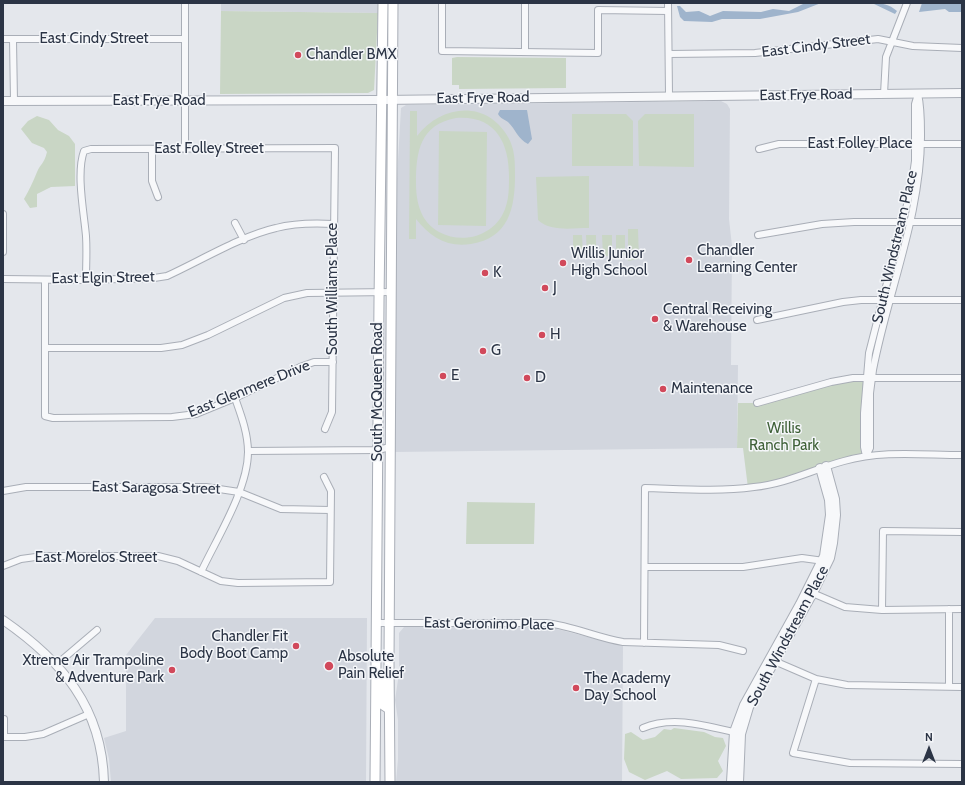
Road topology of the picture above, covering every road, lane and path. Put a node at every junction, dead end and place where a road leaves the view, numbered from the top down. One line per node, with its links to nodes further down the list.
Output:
1 (186, 3): 10 (street)
2 (383, 3): 21 (main road, South McQueen Road)
3 (393, 3): 20 (main road, South McQueen Road)
4 (442, 3): 14 (street)
5 (525, 3): 14 (street)
6 (668, 3): 8 (street)
7 (907, 3): 12 (street)
8 (668, 11): 14 (street); 15 (street)
9 (3, 39): 11 (street, East Cindy Street)
10 (185, 39): 11 (street, East Cindy Street); 24 (street)
11 (13, 40): 23 (street)
12 (892, 41): 13 (street, East Cindy Street); 15 (street, East Cindy Street); 17 (street)
13 (962, 48)
14 (525, 52)
15 (669, 54): 19 (street)
16 (962, 93): 18 (street, East Frye Road)
17 (884, 94): 18 (street, East Frye Road); 19 (street, East Frye Road)
18 (918, 94): 25 (street, South Windstream Place)
19 (669, 96): 20 (street, East Frye Road)
20 (392, 99): 21 (street, East Frye Road); 44 (main road, South McQueen Road)
21 (382, 100): 24 (street, East Frye Road); 45 (main road, South McQueen Road)
22 (3, 101): 23 (street, East Frye Road)
23 (14, 101): 24 (street, East Frye Road)
24 (185, 101): 29 (street)
25 (918, 144): 26 (street, East Folley Place); 30 (street, East Folley Place); 33 (street, South Windstream Place)
26 (962, 144)
27 (335, 148): 29 (street, East Folley Street); 36 (street, South Williams Place)
28 (152, 149): 29 (street, East Folley Street); 31 (street); 42 (street, East Folley Street)
29 (185, 149)
30 (759, 149)
31 (158, 197)
32 (3, 214): 39 (street)
33 (906, 222): 34 (street); 37 (street); 46 (street, South Windstream Place)
34 (962, 222)
35 (236, 223): 38 (street)
36 (333, 224): 38 (street, East Elgin Street); 43 (street, South Williams Place)
37 (758, 235)
38 (244, 240): 42 (street, East Elgin Street)
39 (3, 252)
40 (3, 279): 41 (street, East Elgin Street)
41 (45, 280): 42 (street, East Elgin Street); 49 (street)
42 (86, 280)
43 (333, 292): 45 (street); 49 (street); 50 (street, South Williams Place)
44 (392, 292): 45 (street); 56 (main road, South McQueen Road)
45 (379, 293): 57 (main road, South McQueen Road)
46 (887, 300): 47 (street); 48 (street); 51 (street, South Windstream Place)
47 (962, 300)
48 (757, 320)
49 (45, 348): 53 (street, East Glenmere Drive)
50 (333, 362): 53 (street, East Glenmere Drive); 55 (street, South Williams Place)
51 (869, 377): 52 (street); 54 (street); 60 (street, South Windstream Place)
52 (962, 378)
53 (236, 398): 58 (street)
54 (757, 403)
55 (325, 429)
56 (390, 447): 57 (street); 77 (main road, South McQueen Road)
57 (378, 450): 58 (street); 76 (main road, South McQueen Road)
58 (248, 451): 64 (street)
59 (962, 455): 60 (street)
60 (866, 456): 61 (street)
61 (823, 467): 67 (street, South Windstream Place); 69 (street)
62 (324, 477): 65 (street)
63 (3, 491): 64 (street, East Saragosa Street)
64 (239, 492): 65 (street, East Saragosa Street); 70 (street)
65 (330, 510): 70 (street, East Morelos Street)
66 (962, 532): 74 (street)
67 (825, 561): 69 (street); 71 (street, South Windstream Place)
68 (3, 566): 70 (street, East Morelos Street)
69 (645, 567): 79 (street)
70 (200, 572)
71 (810, 592): 74 (street); 81 (street, South Windstream Place)
72 (949, 609): 73 (street); 74 (street); 85 (street)
73 (962, 609)
74 (882, 610)
75 (3, 620): 82 (street)
76 (377, 623): 77 (street, East Geronimo Place); 83 (main road, South McQueen Road)
77 (389, 623): 79 (street, East Geronimo Place); 87 (main road, South McQueen Road)
78 (97, 630): 82 (street)
79 (644, 643): 80 (street, East Geronimo Place)
80 (743, 651)
81 (772, 660): 84 (street); 91 (street, South Windstream Place)
82 (57, 664): 88 (street)
83 (377, 666): 87 (main road); 95 (main road, South McQueen Road)
84 (816, 679): 85 (street); 93 (street)
85 (949, 686): 86 (street)
86 (962, 687)
87 (389, 709): 96 (main road, South McQueen Road)
88 (89, 714): 92 (street); 94 (street)
89 (4, 719): 92 (street)
90 (643, 728): 91 (street)
91 (737, 733): 97 (street, South Windstream Place); 98 (street, South Windstream Place)
92 (4, 737)
93 (962, 764)
94 (104, 782)
95 (375, 782)
96 (390, 782)
97 (731, 782)
98 (739, 782)

